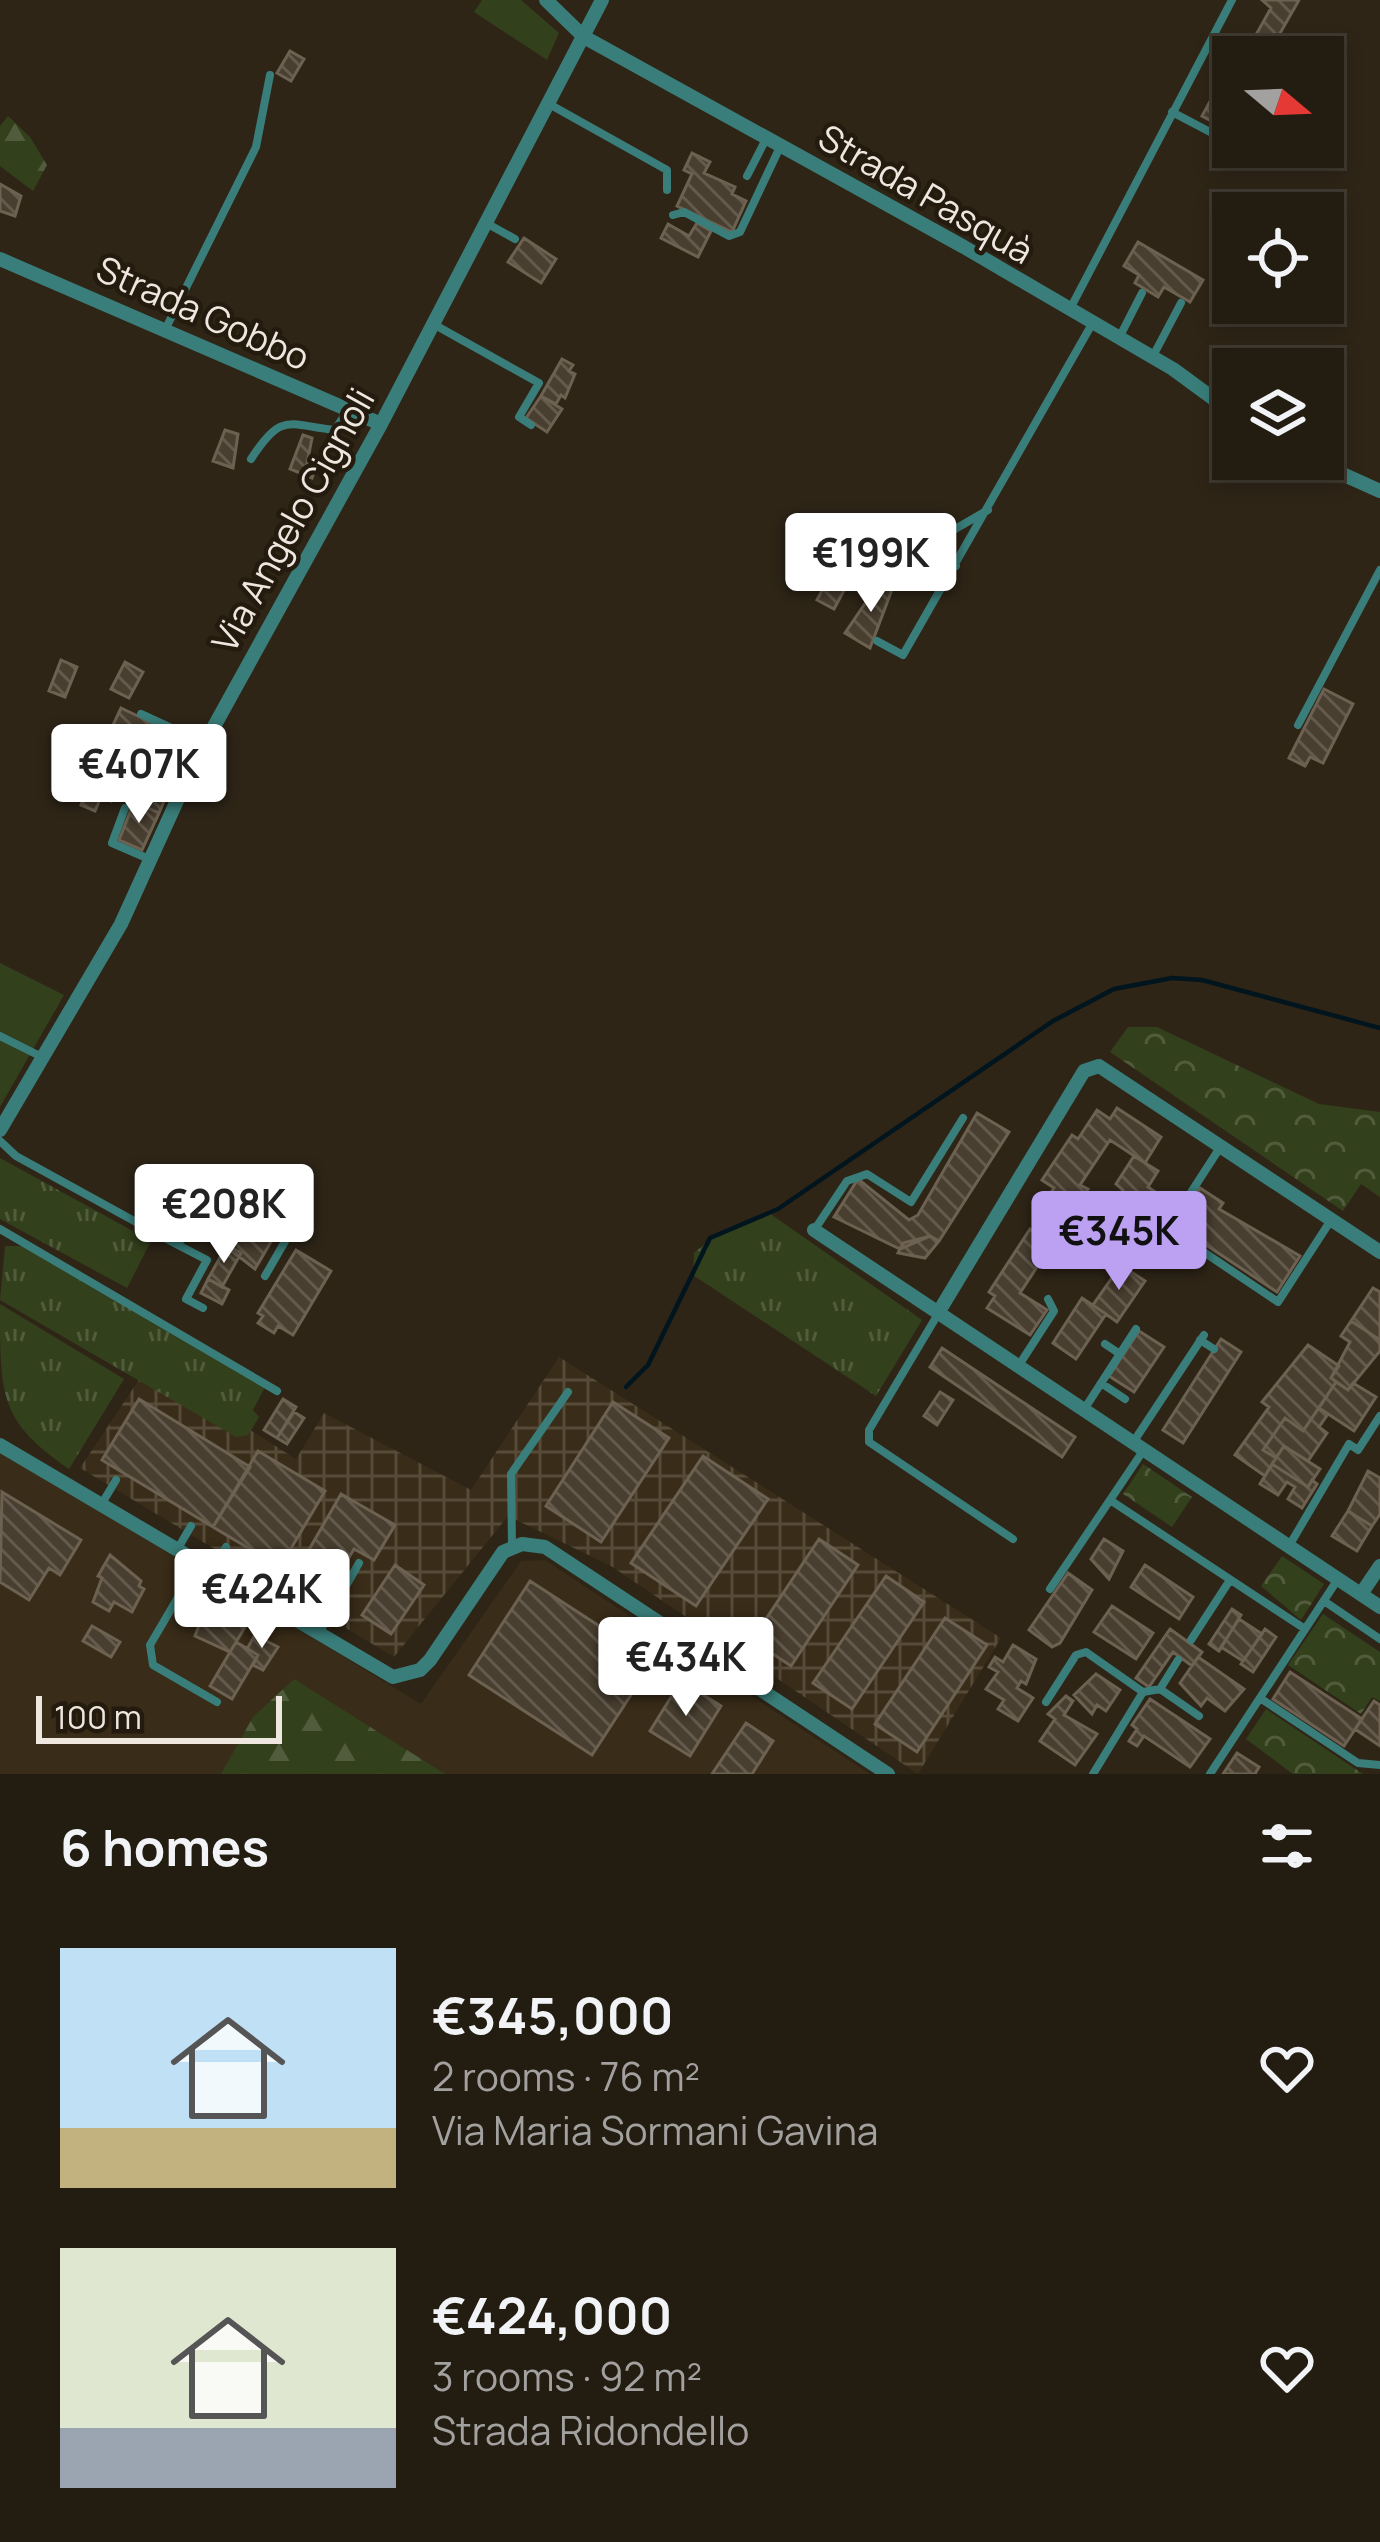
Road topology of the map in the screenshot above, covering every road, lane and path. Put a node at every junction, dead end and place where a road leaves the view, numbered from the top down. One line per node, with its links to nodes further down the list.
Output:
1 (546, 0): 4 (street, Strada Pasquà)
2 (602, 0): 4 (street, Via Angelo Cignoli)
3 (1232, 0): 7 (lane)
4 (584, 38): 6 (street, Via Angelo Cignoli); 9 (street, Strada Pasquà)
5 (270, 76): 22 (lane)
6 (549, 104): 12 (lane); 14 (street, Via Angelo Cignoli)
7 (1172, 112): 8 (lane); 19 (lane)
8 (1212, 132)
9 (766, 138): 10 (street, Strada Pasquà); 11 (lane)
10 (781, 146): 13 (lane); 19 (street, Strada Pasquà)
11 (747, 176)
12 (667, 190)
13 (674, 215)
14 (486, 223): 15 (lane); 21 (street, Via Angelo Cignoli)
15 (514, 239)
16 (0, 259): 22 (street, Strada Gobbo)
17 (1142, 293): 23 (lane)
18 (1181, 302): 24 (lane)
19 (1069, 311): 20 (street, Strada Pasquà)
20 (1092, 324): 23 (street, Strada Pasquà); 32 (lane)
21 (433, 325): 27 (street, Via Angelo Cignoli); 28 (lane)
22 (166, 328): 26 (street, Strada Gobbo)
23 (1118, 339): 24 (street, Strada Pasquà)
24 (1152, 358): 25 (street, Strada Pasquà)
25 (1212, 399)
26 (347, 409): 27 (street, Strada Gobbo); 29 (lane)
27 (381, 424): 40 (street, Via Angelo Cignoli)
28 (531, 425)
29 (251, 459)
30 (1344, 474): 31 (street)
31 (1380, 490)
32 (989, 509): 34 (lane); 35 (lane)
33 (875, 525): 34 (lane)
34 (919, 550): 35 (lane)
35 (956, 566): 37 (lane)
36 (1380, 569): 39 (lane)
37 (878, 641)
38 (141, 714): 40 (lane)
39 (1298, 725)
40 (205, 743): 42 (street, Via Angelo Cignoli)
41 (125, 808): 42 (lane)
42 (150, 860): 44 (street, Via Angelo Cignoli)
43 (0, 1036): 44 (lane)
44 (44, 1058): 46 (street, Via Angelo Cignoli)
45 (962, 1118): 51 (lane)
46 (0, 1130)
47 (0, 1141): 52 (lane)
48 (1222, 1146): 49 (street); 49 (lane); 57 (street)
49 (1332, 1219): 53 (street)
50 (0, 1228): 64 (lane)
51 (814, 1230): 57 (street)
52 (176, 1244): 54 (lane); 56 (lane)
53 (1380, 1252)
54 (265, 1276)
55 (1048, 1299): 62 (lane)
56 (203, 1308)
57 (938, 1313): 62 (street); 75 (lane)
58 (1136, 1329): 61 (lane)
59 (1105, 1344): 61 (lane)
60 (1214, 1348): 70 (lane)
61 (1120, 1354): 63 (lane)
62 (1018, 1366): 67 (street)
63 (1101, 1383): 66 (lane); 67 (lane)
64 (277, 1391)
65 (568, 1391): 76 (lane)
66 (1125, 1399)
67 (1084, 1409): 70 (street)
68 (1380, 1416): 77 (lane)
69 (0, 1445): 73 (street)
70 (1138, 1446): 72 (lane); 77 (street)
71 (116, 1480): 73 (lane)
72 (1110, 1500): 85 (lane); 86 (lane)
73 (99, 1508): 79 (street)
74 (191, 1526): 79 (lane)
75 (1012, 1538)
76 (512, 1546): 92 (street); 103 (street)
77 (1289, 1546): 84 (street)
78 (226, 1547): 83 (lane)
79 (176, 1552): 83 (street)
80 (359, 1563): 92 (lane)
81 (1380, 1566): 88 (street)
82 (260, 1568): 87 (lane)
83 (204, 1569): 87 (street); 99 (lane)
84 (1338, 1579): 88 (street); 89 (lane)
85 (1230, 1580): 91 (lane); 94 (lane)
86 (1050, 1589)
87 (245, 1593): 92 (street)
88 (1361, 1594): 90 (street)
89 (1324, 1601): 91 (lane); 93 (lane)
90 (1380, 1606)
91 (1305, 1629): 98 (lane)
92 (317, 1636)
93 (1380, 1639)
94 (1191, 1640)
95 (1178, 1660): 96 (lane)
96 (1160, 1689): 97 (lane); 101 (lane)
97 (1143, 1692): 100 (lane); 104 (lane)
98 (1260, 1698): 102 (lane); 105 (lane)
99 (217, 1702)
100 (1046, 1702)
101 (1199, 1716)
102 (1380, 1765)
103 (888, 1774)
104 (1093, 1774)
105 (1210, 1774)

